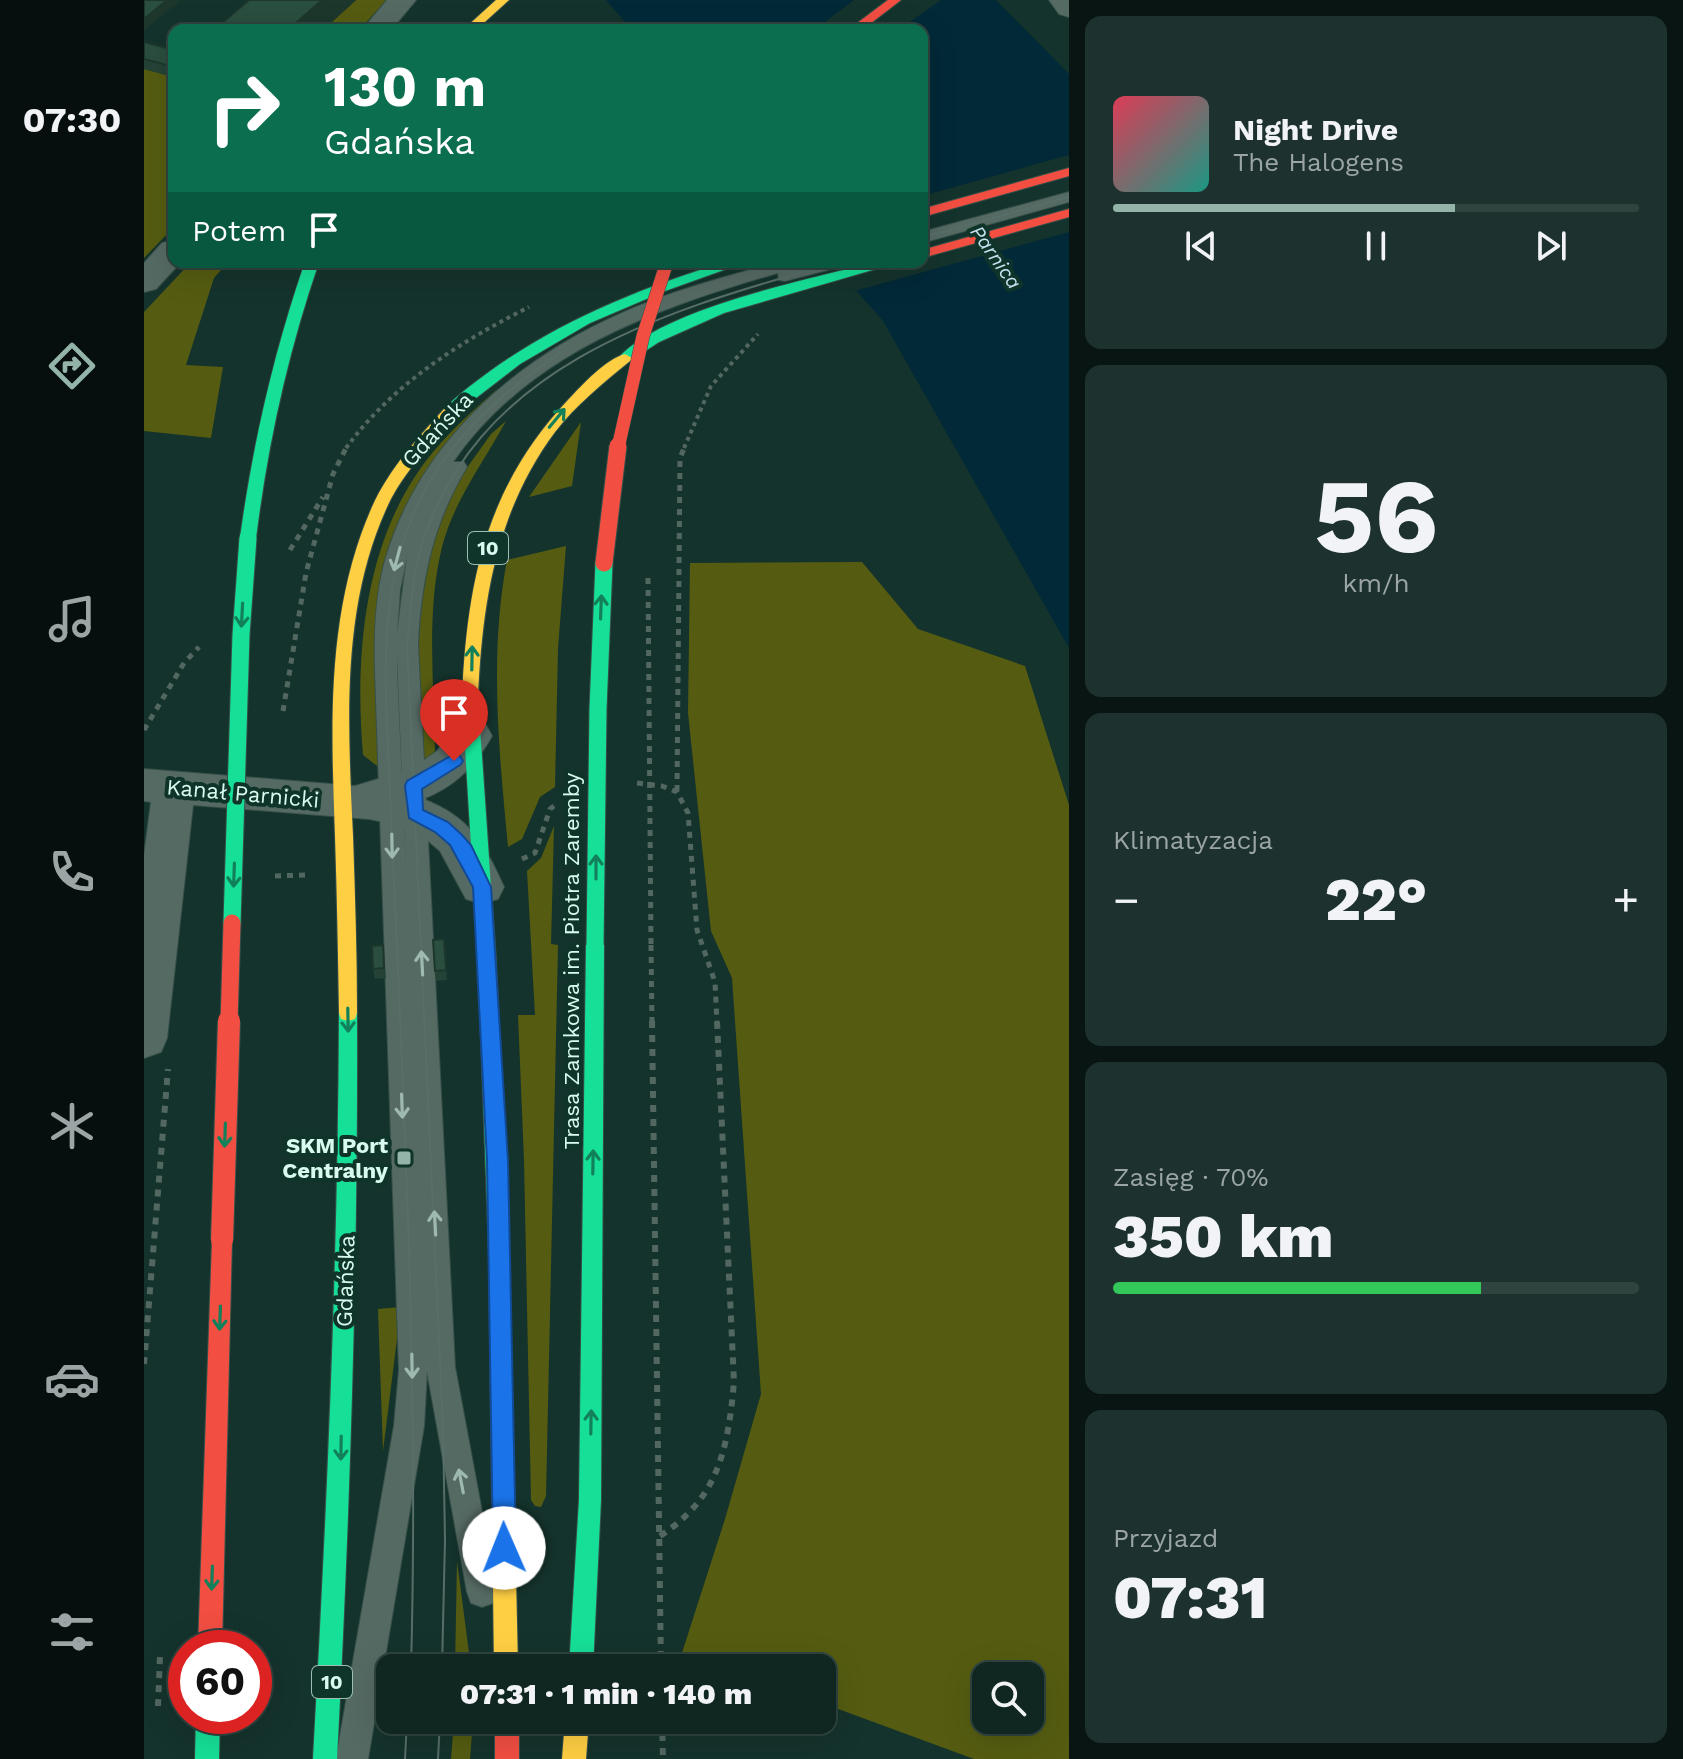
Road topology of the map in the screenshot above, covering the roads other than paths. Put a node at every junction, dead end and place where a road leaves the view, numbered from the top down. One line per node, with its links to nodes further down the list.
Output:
1 (402, 0): 6 (street)
2 (503, 0): 7 (main road)
3 (895, 0): 8 (main road)
4 (1063, 0): 5 (street)
5 (1069, 8)
6 (381, 24)
7 (476, 24)
8 (862, 24)
9 (1069, 172): 12 (main road)
10 (1069, 187): 14 (lane)
11 (1069, 197): 15 (lane)
12 (928, 211)
13 (1069, 213): 16 (main road)
14 (928, 226)
15 (928, 236)
16 (928, 252)
17 (168, 256): 23 (street)
18 (310, 268): 31 (main road, one-way to 31, bridge)
19 (665, 268): 34 (main road, Trasa Zamkowa im. Piotra Zaremby, one-way to 19, bridge)
20 (720, 268): 27 (main road, Gdańska / 10)
21 (778, 268): 26 (lane, one-way to 26)
22 (832, 269): 24 (main road, 10, one-way to 22); 26 (lane)
23 (144, 282)
24 (471, 736): 26 (street); 28 (main road, 10)
25 (159, 786): 27 (street, Kanał Parnicki); 29 (street)
26 (402, 800): 27 (street); 28 (street); 32 (lane, one-way to 26); 39 (lane, one-way to 39)
27 (342, 802): 38 (main road, Gdańska / 10, one-way to 38)
28 (482, 887): 33 (main road, 10)
29 (151, 926): 30 (street)
30 (156, 1052)
31 (211, 1630)
32 (492, 1654)
33 (506, 1654)
34 (582, 1654)
35 (208, 1734): 37 (main road)
36 (576, 1734): 40 (main road)
37 (207, 1759)
38 (325, 1759)
39 (352, 1759)
40 (574, 1759)

